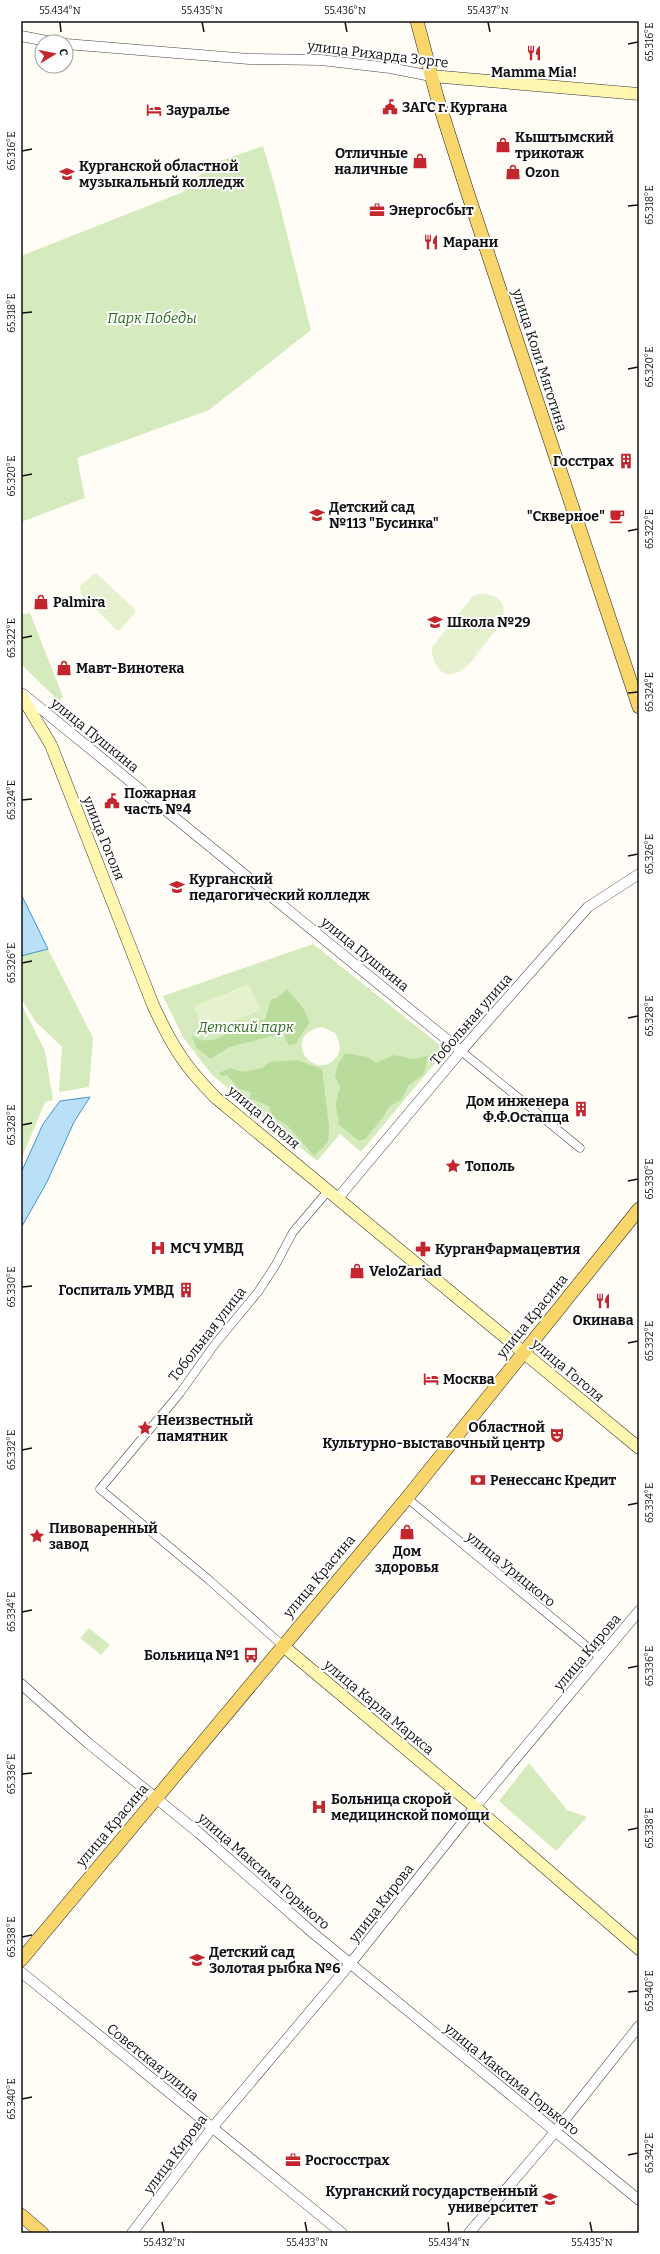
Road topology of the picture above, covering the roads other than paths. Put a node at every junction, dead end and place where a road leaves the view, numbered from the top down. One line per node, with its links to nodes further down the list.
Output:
1 (417, 21): 5 (main road, улица Коли Мяготина)
2 (21, 36): 3 (street)
3 (34, 39)
4 (74, 45): 5 (street, улица Рихарда Зорге)
5 (431, 76): 6 (main road, улица Рихарда Зорге); 8 (main road, улица Коли Мяготина)
6 (639, 94)
7 (21, 694): 10 (street, улица Пушкина); 12 (main road, улица Гоголя)
8 (639, 707)
9 (639, 874): 10 (street, Тобольная улица)
10 (461, 1051): 11 (street, улица Пушкина); 13 (street, Тобольная улица)
11 (580, 1148)
12 (328, 1191): 13 (main road, улица Гоголя); 17 (street, Тобольная улица)
13 (338, 1198): 15 (main road, улица Гоголя)
14 (639, 1210): 15 (main road, улица Красина)
15 (523, 1353): 16 (main road, улица Гоголя); 18 (main road, улица Красина)
16 (639, 1448)
17 (100, 1489): 20 (street, улица Карла Маркса)
18 (406, 1498): 20 (main road, улица Красина); 21 (street, улица Урицкого)
19 (639, 1611): 21 (street, улица Кирова)
20 (282, 1645): 23 (main road, улица Красина); 24 (main road, улица Карла Маркса)
21 (601, 1658): 24 (street, улица Кирова)
22 (21, 1684): 23 (street, улица Максима Горького)
23 (156, 1797): 26 (main road, улица Красина); 27 (street, улица Максима Горького)
24 (475, 1807): 25 (main road, улица Карла Маркса); 27 (street, улица Кирова)
25 (639, 1949)
26 (21, 1960)
27 (350, 1964): 30 (street, улица Кирова); 31 (street, улица Максима Горького)
28 (21, 1972): 30 (street, Советская улица)
29 (639, 2026): 31 (street)
30 (212, 2128): 35 (street, улица Кирова); 36 (street, Советская улица)
31 (555, 2132): 32 (street, улица Максима Горького); 37 (street)
32 (639, 2200)
33 (21, 2215): 34 (main road)
34 (42, 2233)
35 (132, 2233)
36 (342, 2233)
37 (469, 2233)

